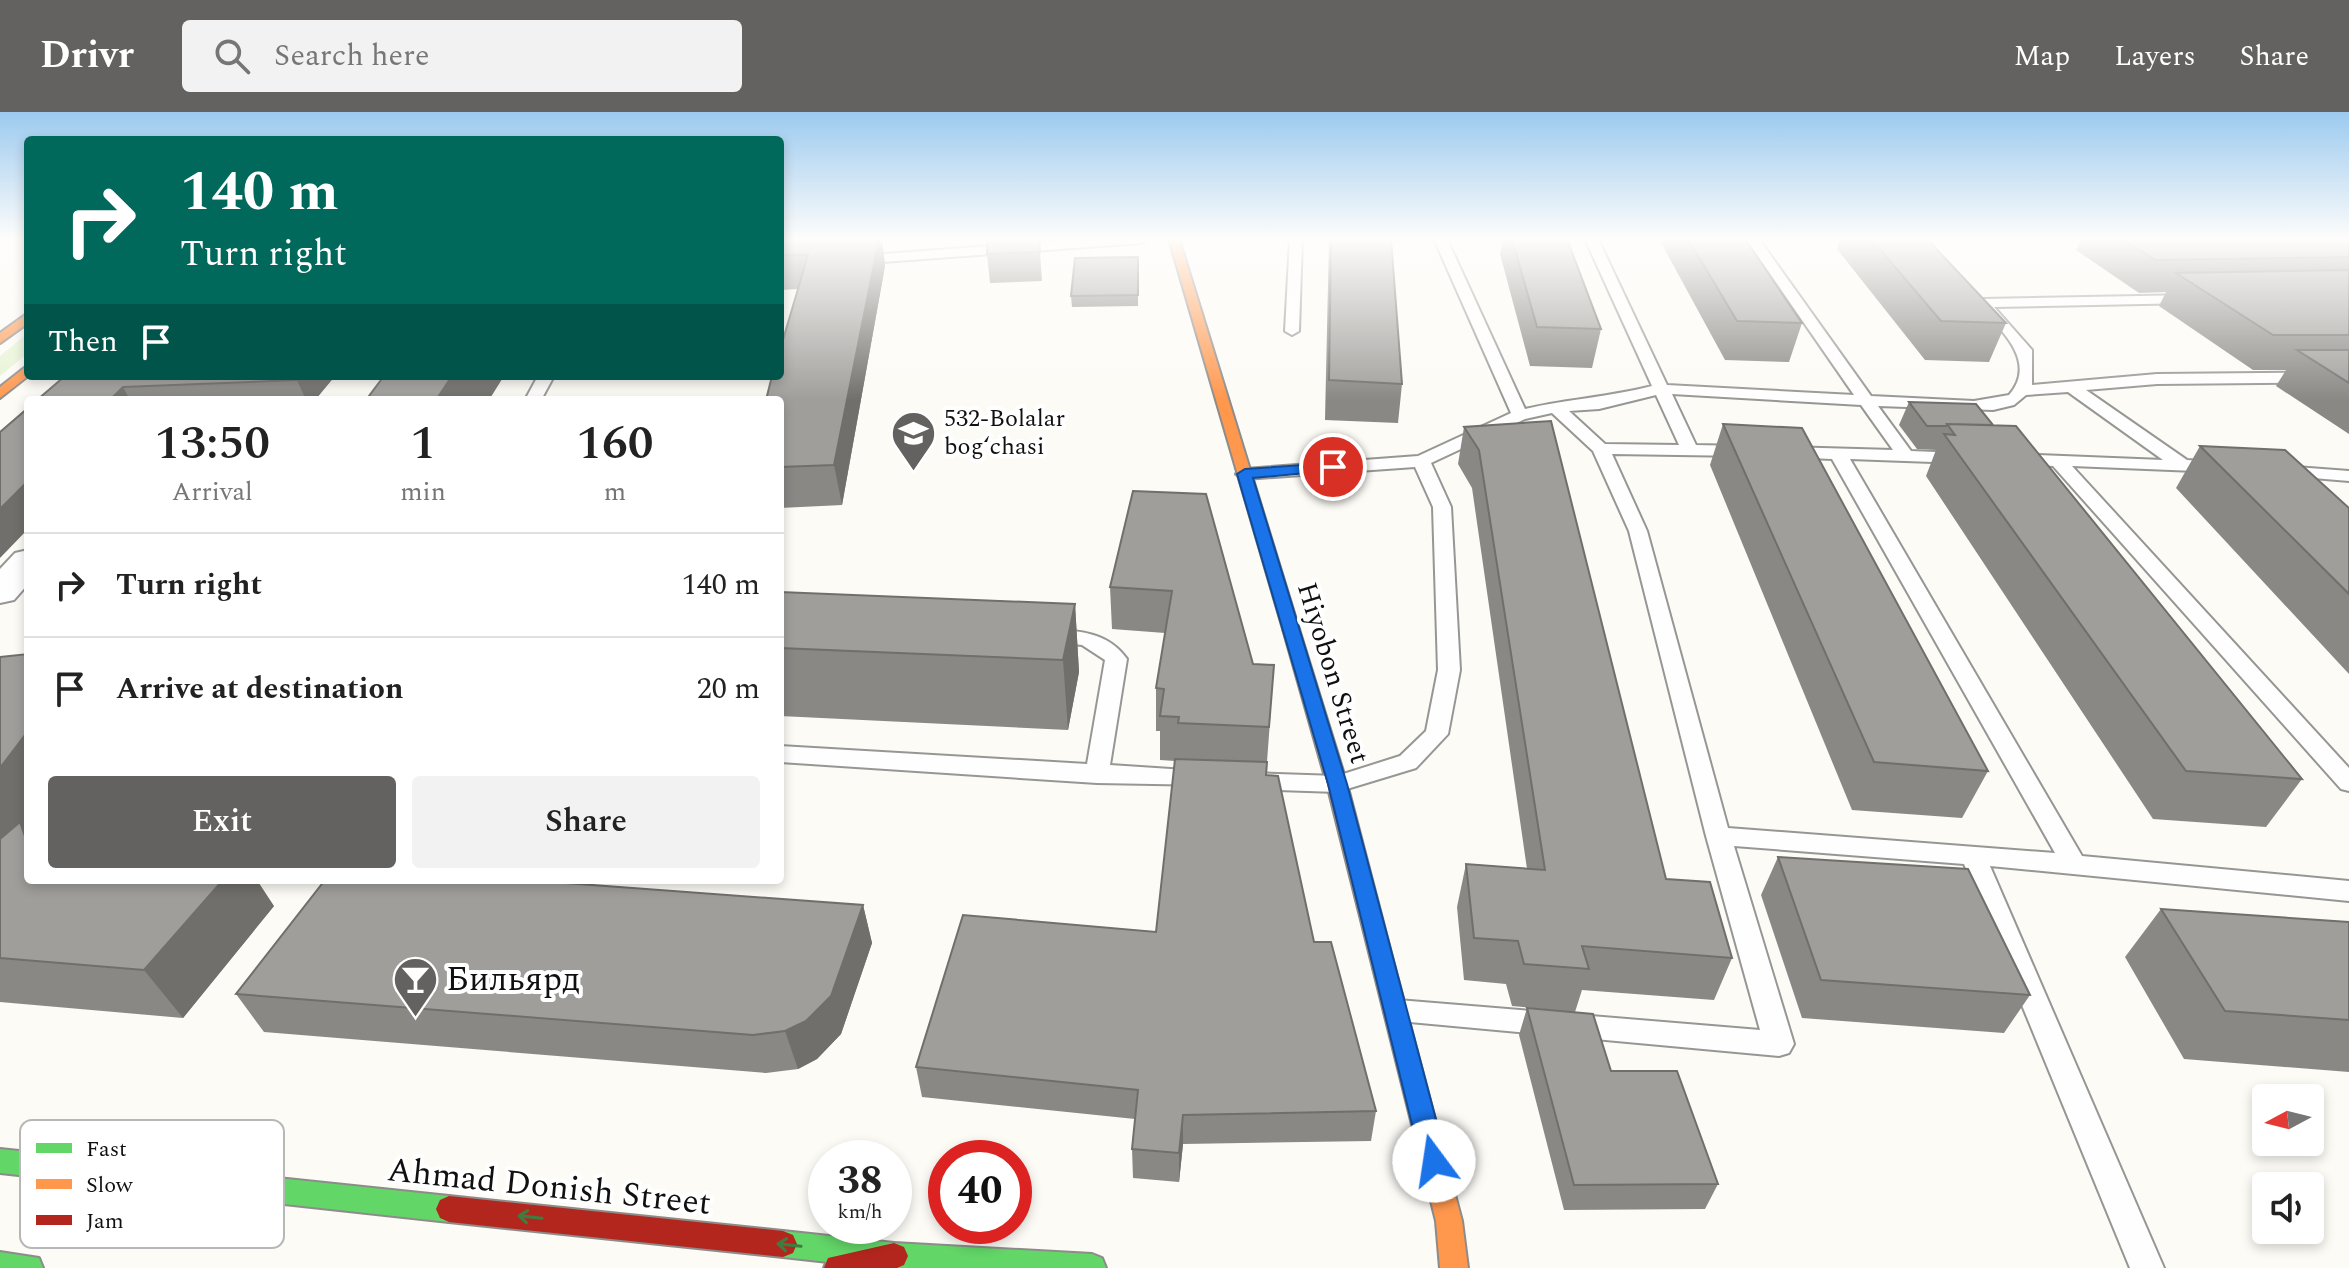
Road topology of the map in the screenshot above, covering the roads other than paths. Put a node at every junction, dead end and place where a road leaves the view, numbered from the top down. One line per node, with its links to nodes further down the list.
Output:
1 (1190, 293): 26 (main road, Hiyobon Street)
2 (1294, 293): 8 (lane)
3 (1465, 293): 18 (lane)
4 (1616, 293): 13 (lane)
5 (1790, 293): 16 (lane)
6 (2205, 298): 14 (lane)
7 (24, 320): 9 (main road)
8 (1292, 331)
9 (0, 339)
10 (24, 373): 15 (main road)
11 (2349, 377): 12 (lane)
12 (2073, 388): 14 (lane); 25 (lane)
13 (1661, 389): 16 (lane); 17 (lane); 20 (lane)
14 (2023, 391): 16 (lane)
15 (0, 394)
16 (1867, 401): 22 (lane)
17 (1555, 407): 18 (lane); 19 (lane)
18 (1520, 415): 24 (lane)
19 (1601, 449): 20 (lane); 33 (lane)
20 (1689, 449): 21 (lane)
21 (1838, 454): 22 (lane); 35 (lane)
22 (1906, 457): 23 (lane)
23 (2057, 460): 25 (lane); 31 (lane)
24 (1421, 461): 26 (lane); 32 (lane)
25 (2182, 464): 27 (lane)
26 (1245, 474): 32 (main road, Hiyobon Street)
27 (2349, 476)
28 (1027, 634): 30 (lane)
29 (784, 754): 30 (lane)
30 (1097, 775): 32 (lane)
31 (2349, 783)
32 (1337, 784): 37 (main road, Hiyobon Street)
33 (1718, 836): 34 (lane); 37 (lane)
34 (1973, 855): 35 (lane); 47 (lane)
35 (2074, 865): 36 (lane)
36 (2349, 891)
37 (1398, 1012): 46 (main road, Hiyobon Street)
38 (0, 1161): 39 (main road, Ahmad Donish Street, one-way to 38)
39 (20, 1163)
40 (284, 1191): 41 (main road, Ahmad Donish Street, one-way to 40)
41 (894, 1256): 44 (main road); 45 (main road, Ahmad Donish Street)
42 (0, 1265): 43 (main road)
43 (29, 1268)
44 (838, 1268)
45 (1092, 1268)
46 (1454, 1268)
47 (2147, 1268)

